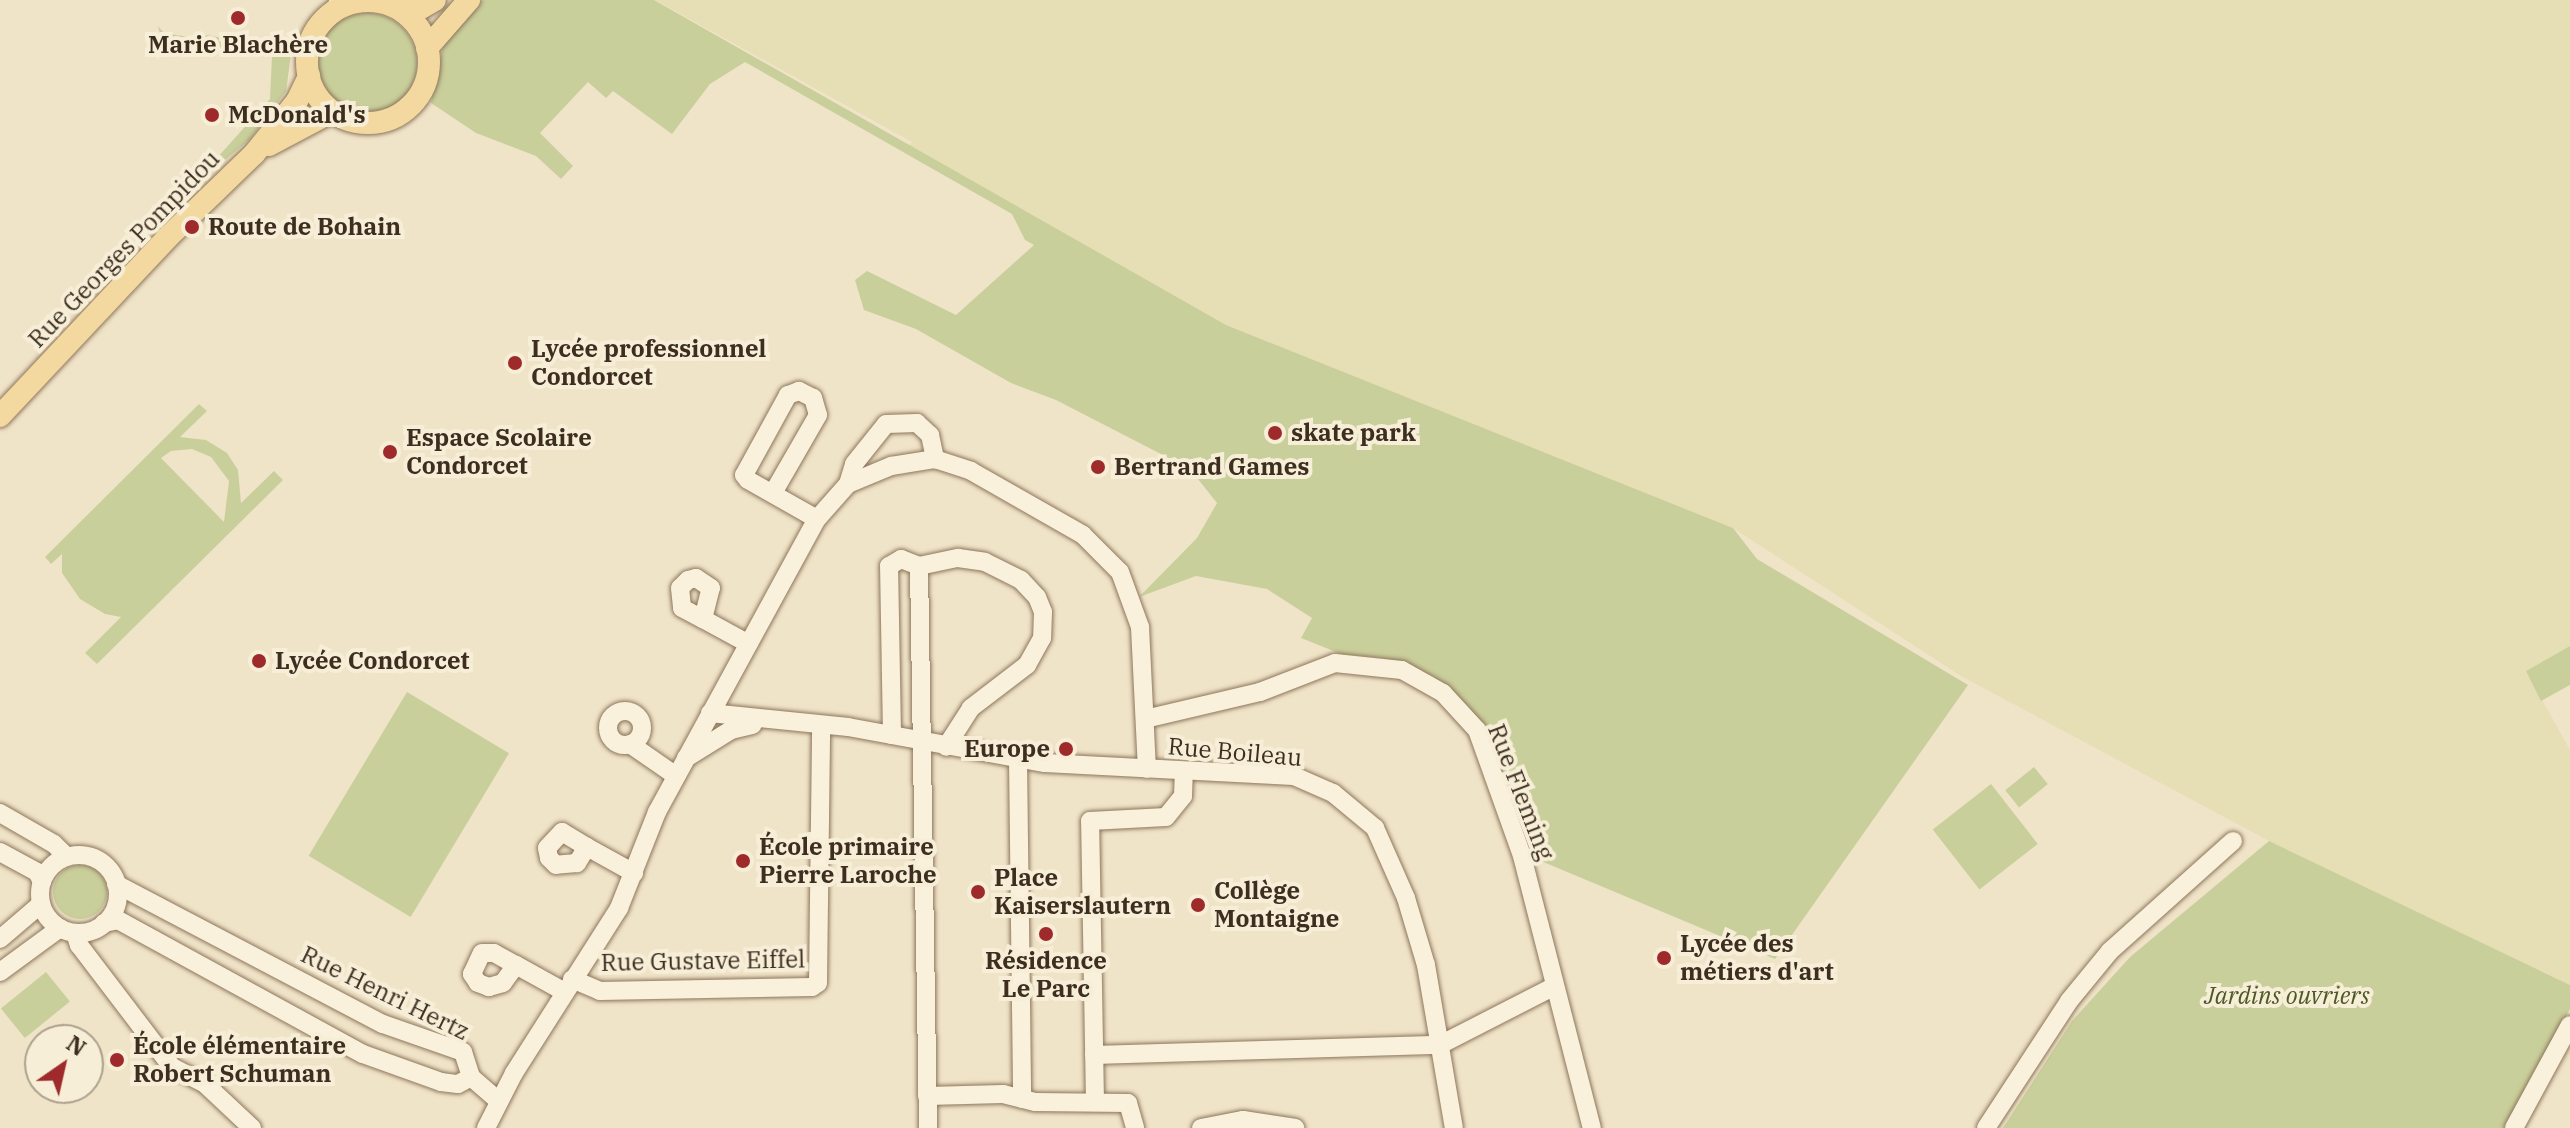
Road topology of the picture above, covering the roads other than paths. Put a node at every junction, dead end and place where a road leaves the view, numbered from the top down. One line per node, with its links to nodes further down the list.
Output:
1 (435, 0): 3 (main road)
2 (469, 0): 5 (main road)
3 (387, 3): 4 (main road); 5 (main road)
4 (337, 5): 6 (main road)
5 (427, 48): 7 (main road)
6 (309, 76): 7 (main road); 8 (main road, Rue Georges Pompidou)
7 (333, 111): 8 (main road, Rue Georges Pompidou)
8 (254, 154): 9 (main road, Rue Georges Pompidou)
9 (0, 416)
10 (935, 459): 11 (street); 11 (street); 20 (street)
11 (848, 484): 13 (street)
12 (773, 493): 12 (street); 13 (street)
13 (817, 519): 16 (street)
14 (919, 566): 23 (street); 24 (street); 26 (street)
15 (703, 619): 16 (street)
16 (749, 644): 17 (street)
17 (725, 684): 18 (street); 19 (street)
18 (710, 713): 19 (street, Rue Boileau); 28 (street)
19 (740, 718): 21 (street, Rue Boileau)
20 (1145, 719): 29 (street); 46 (street, Rue Fleming)
21 (766, 723): 22 (street, Rue Boileau); 28 (street, Rue Boileau)
22 (821, 725): 23 (street, Rue Boileau); 45 (street, Rue Gustave Eiffel)
23 (892, 735): 24 (street, Rue Boileau)
24 (924, 743): 26 (street, Rue Boileau); 51 (street)
25 (630, 744): 28 (street)
26 (946, 747): 27 (street, Rue Boileau)
27 (1018, 759): 29 (street, Rue Boileau); 52 (street)
28 (680, 767): 36 (street)
29 (1147, 769): 30 (street, Rue Boileau)
30 (1184, 771): 48 (street, Rue Boileau); 49 (street)
31 (0, 813): 35 (street)
32 (2233, 841): 63 (street)
33 (587, 847): 36 (street)
34 (0, 852): 37 (street)
35 (67, 857): 37 (street); 38 (street)
36 (634, 873): 45 (street)
37 (42, 882): 39 (street)
38 (116, 884): 40 (street); 50 (street, Rue Henri Hertz)
39 (41, 904): 41 (street); 42 (street)
40 (104, 923): 41 (street); 50 (street, Rue Henri Hertz)
41 (68, 930): 44 (street); 55 (street)
42 (0, 939)
43 (516, 965): 45 (street)
44 (0, 972)
45 (568, 986): 53 (street)
46 (1555, 986): 48 (street); 62 (street, Rue Fleming)
47 (2570, 1025): 64 (street)
48 (1440, 1045): 49 (street); 61 (street, Rue Boileau)
49 (1094, 1055): 54 (street)
50 (471, 1077): 53 (street)
51 (927, 1096): 52 (street); 57 (street)
52 (1022, 1099): 54 (street)
53 (499, 1101): 56 (street)
54 (1095, 1102): 58 (street)
55 (252, 1128)
56 (486, 1128)
57 (928, 1128)
58 (1135, 1128)
59 (1201, 1128): 60 (street)
60 (1295, 1128)
61 (1454, 1128)
62 (1592, 1128)
63 (1986, 1128)
64 (2514, 1128)

